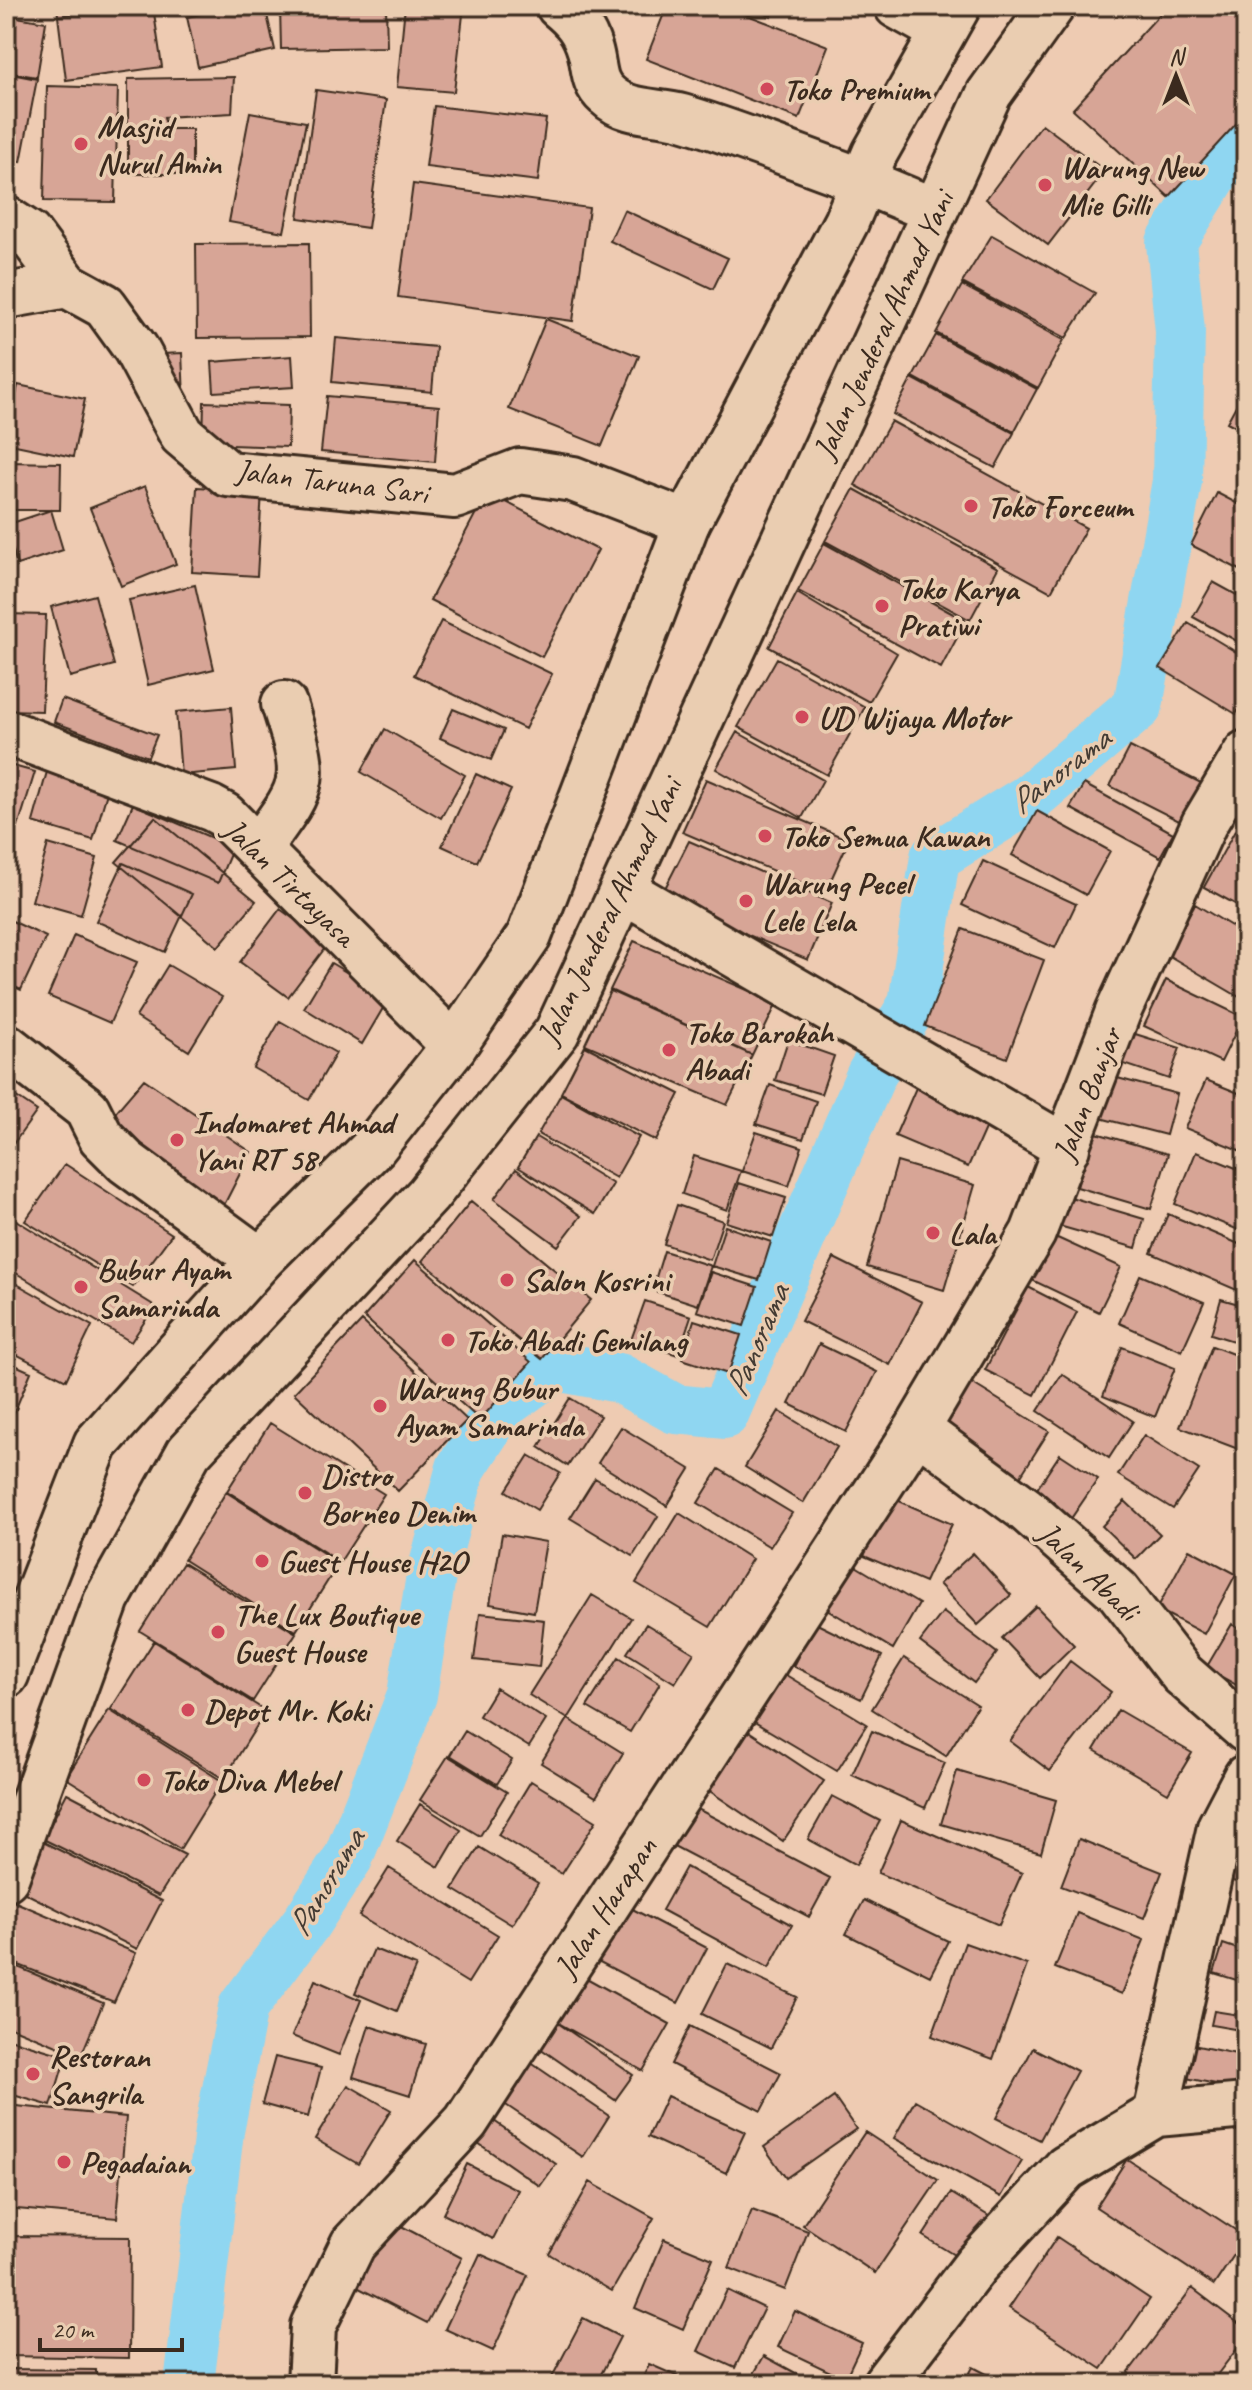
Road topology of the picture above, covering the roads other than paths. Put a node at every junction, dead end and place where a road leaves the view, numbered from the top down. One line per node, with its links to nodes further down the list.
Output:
1 (559, 6): 5 (street)
2 (897, 6): 4 (street)
3 (1052, 6): 6 (street, Jalan Jenderal Ahmad Yani)
4 (950, 19): 5 (street, Jalan Jenderal Ahmad Yani)
5 (863, 181): 6 (street); 10 (street, Jalan Jenderal Ahmad Yani)
6 (935, 211): 15 (street, Jalan Jenderal Ahmad Yani)
7 (6, 219): 8 (street)
8 (67, 285): 9 (street); 10 (street, Jalan Taruna Sari)
9 (6, 296)
10 (687, 523): 17 (street, Jalan Jenderal Ahmad Yani)
11 (284, 704): 14 (street)
12 (6, 732): 14 (street, Jalan Tirtayasa)
13 (1246, 753): 18 (street, Jalan Banjar)
14 (258, 849): 17 (street, Jalan Tirtayasa)
15 (623, 890): 18 (street); 24 (street, Jalan Jenderal Ahmad Yani)
16 (6, 1046): 19 (street)
17 (454, 1046): 19 (street, Jalan Jenderal Ahmad Yani)
18 (1067, 1148): 20 (street, Jalan Banjar)
19 (260, 1260): 21 (street, Jalan Jenderal Ahmad Yani)
20 (917, 1429): 22 (street, Jalan Abadi); 27 (street, Jalan Harapan)
21 (6, 1675)
22 (1246, 1730)
23 (1246, 1777): 26 (street)
24 (6, 1878)
25 (1246, 2106): 26 (street)
26 (1156, 2114): 28 (street)
27 (310, 2384)
28 (885, 2384)

